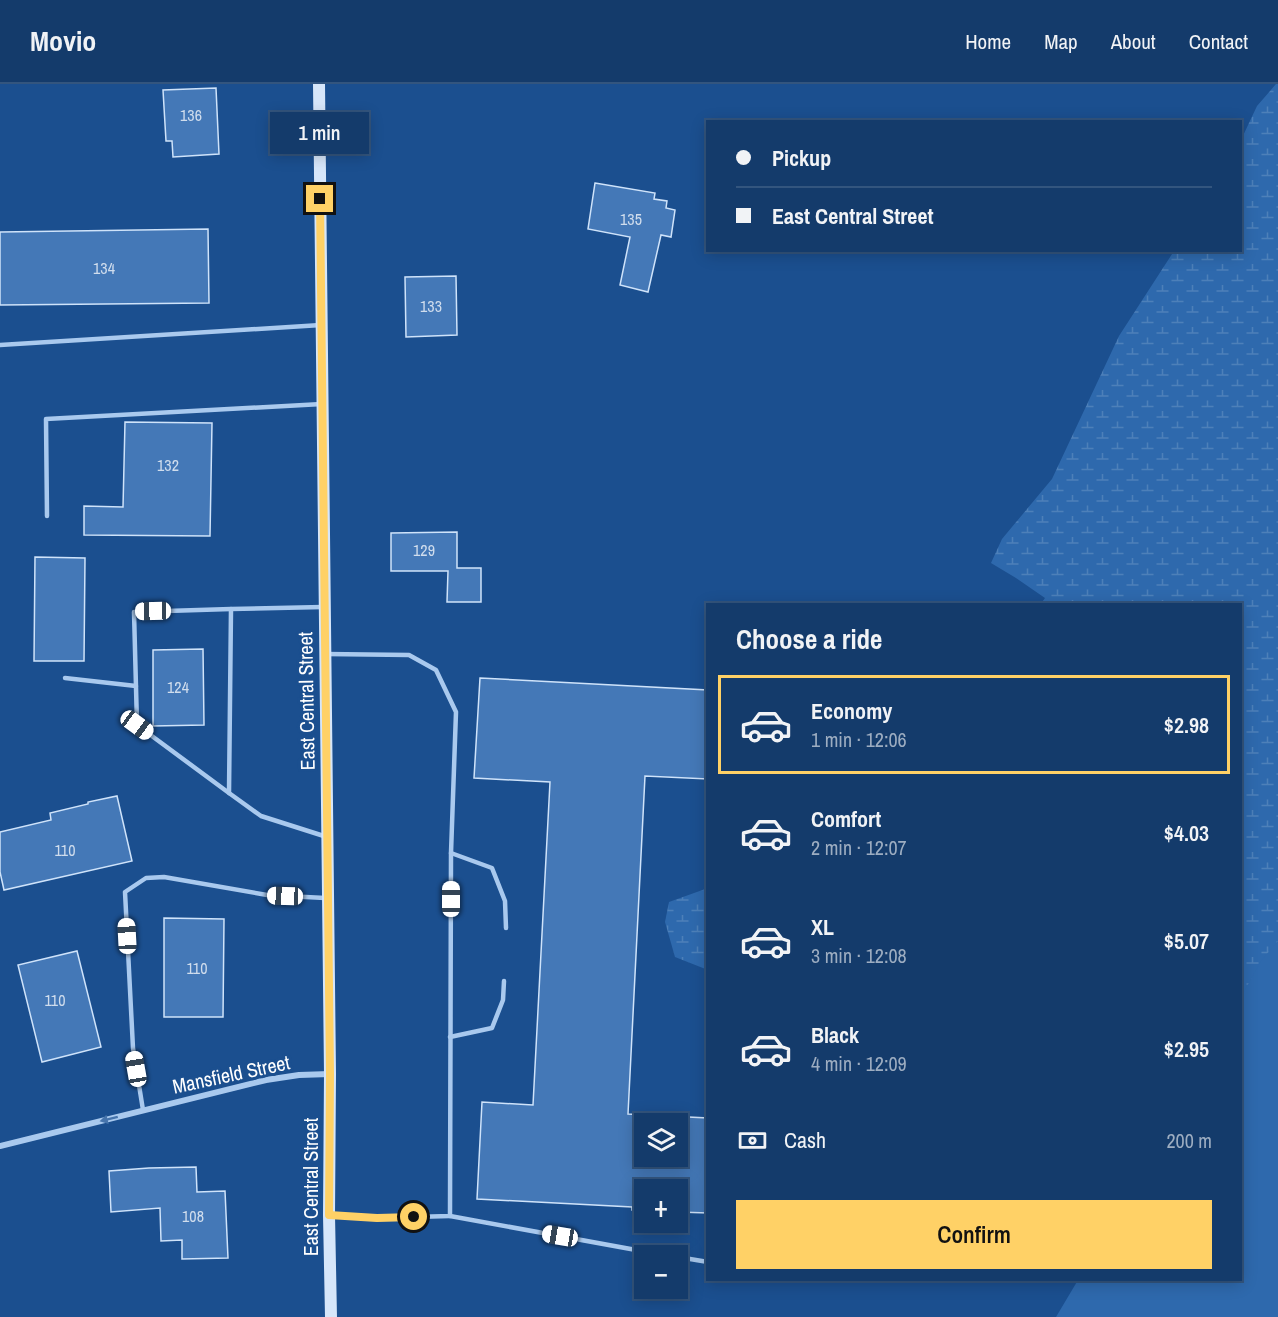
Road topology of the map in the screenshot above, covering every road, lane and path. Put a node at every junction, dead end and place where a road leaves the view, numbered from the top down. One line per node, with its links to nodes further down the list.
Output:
1 (319, 84): 2 (main road, East Central Street)
2 (321, 325): 3 (lane); 4 (main road, East Central Street)
3 (0, 345)
4 (322, 404): 5 (lane); 6 (main road, East Central Street)
5 (47, 516)
6 (324, 607): 7 (lane); 8 (main road, East Central Street)
7 (231, 609): 10 (lane); 11 (lane)
8 (325, 654): 12 (main road, East Central Street); 13 (lane)
9 (65, 678): 10 (lane)
10 (136, 686): 11 (lane)
11 (229, 794): 12 (lane)
12 (327, 837): 14 (main road, East Central Street)
13 (451, 853): 15 (lane); 17 (lane)
14 (328, 898): 18 (main road, East Central Street); 19 (lane)
15 (506, 928)
16 (504, 981): 17 (lane)
17 (450, 1037): 22 (lane)
18 (330, 1074): 19 (street, Mansfield Street); 21 (main road, East Central Street)
19 (143, 1110): 20 (street, Mansfield Street, one-way to 20)
20 (0, 1146)
21 (329, 1215): 22 (lane); 26 (main road, East Central Street)
22 (450, 1216): 23 (lane)
23 (634, 1250)
24 (688, 1259): 25 (lane)
25 (706, 1262)
26 (331, 1317)

